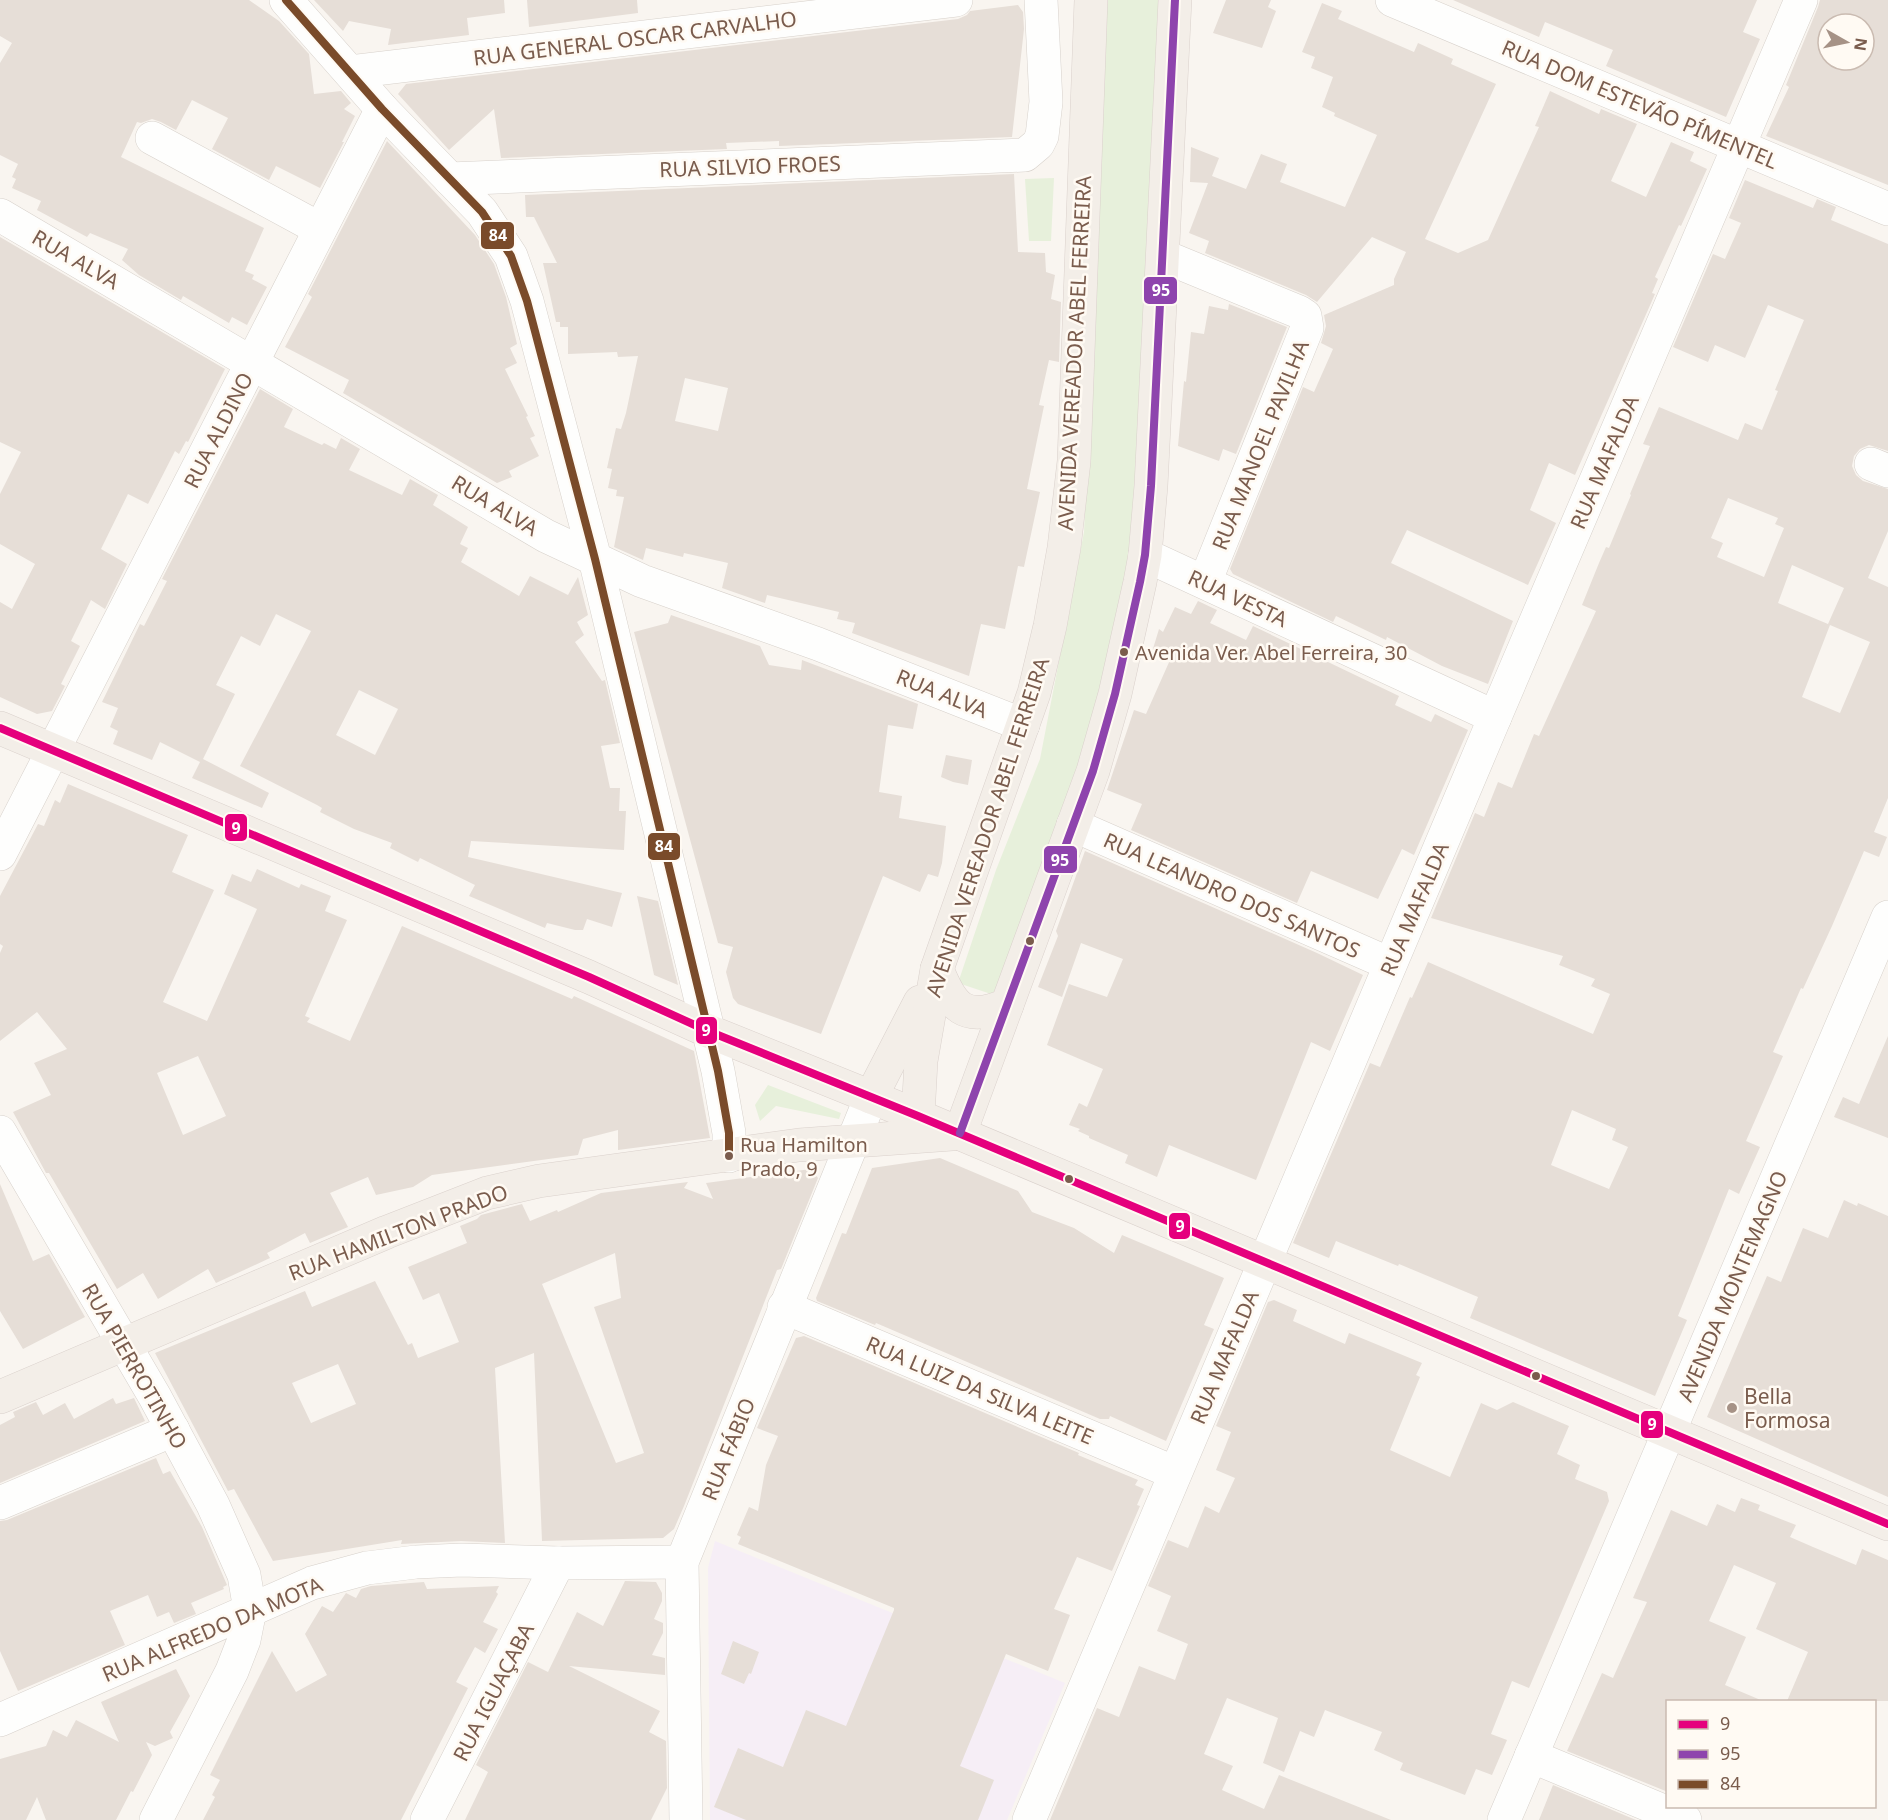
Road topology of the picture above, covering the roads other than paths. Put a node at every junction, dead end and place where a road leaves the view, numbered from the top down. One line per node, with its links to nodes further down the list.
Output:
1 (286, 0): 8 (street)
2 (957, 0): 8 (street, RUA GENERAL OSCAR CARVALHO)
3 (1041, 0): 12 (street, RUA SILVIO FROES)
4 (1091, 0): 22 (main road, AVENIDA VEREADOR ABEL FERREIRA)
5 (1175, 0): 16 (main road)
6 (1801, 0): 11 (street, RUA MAFALDA)
7 (1409, 3): 11 (street, RUA DOM ESTEVÃO PÍMENTEL)
8 (350, 72): 9 (street)
9 (382, 109): 12 (street); 15 (street, RUA ALDINO)
10 (152, 138): 15 (street)
11 (1738, 146): 13 (street, RUA DOM ESTEVÃO PÍMENTEL); 21 (street, RUA MAFALDA)
12 (450, 179): 19 (street)
13 (1888, 209)
14 (0, 215): 17 (street, RUA ALVA)
15 (320, 229): 17 (street, RUA ALDINO)
16 (1163, 256): 18 (main road); 20 (street, RUA MANOEL PAVILHA)
17 (252, 363): 19 (street, RUA ALVA); 24 (street, RUA ALDINO)
18 (1145, 555): 20 (street, RUA VESTA); 25 (main road)
19 (595, 559): 22 (street, RUA ALVA); 31 (street)
20 (1205, 582): 21 (street, RUA VESTA)
21 (1495, 717): 28 (street, RUA MAFALDA)
22 (1023, 725): 29 (main road, AVENIDA VEREADOR ABEL FERREIRA)
23 (0, 728): 24 (main road)
24 (54, 751): 26 (street, RUA ALDINO); 31 (main road)
25 (1073, 825): 28 (street, RUA LEANDRO DOS SANTOS); 30 (main road)
26 (0, 854)
27 (1888, 917): 43 (street, AVENIDA MONTEMAGNO)
28 (1390, 964): 38 (street, RUA MAFALDA)
29 (937, 969): 30 (main road); 32 (main road); 33 (main road, AVENIDA VEREADOR ABEL FERREIRA)
30 (1007, 1005): 35 (main road)
31 (708, 1031): 32 (main road); 37 (street)
32 (871, 1096): 33 (main road); 36 (street, RUA FÁBIO)
33 (918, 1116): 35 (main road)
34 (0, 1132): 40 (street, RUA PIERROTINHO)
35 (960, 1133): 36 (main road, RUA HAMILTON PRADO); 38 (main road)
36 (853, 1141): 37 (main road, RUA HAMILTON PRADO); 39 (street, RUA FÁBIO)
37 (729, 1156): 40 (main road, RUA HAMILTON PRADO)
38 (1264, 1262): 43 (main road); 44 (street, RUA MAFALDA)
39 (784, 1307): 44 (street, RUA LUIZ DA SILVA LEITE); 47 (street, RUA FÁBIO)
40 (124, 1344): 41 (main road, RUA HAMILTON PRADO); 42 (street, RUA PIERROTINHO)
41 (0, 1397)
42 (173, 1431): 45 (street); 49 (street, RUA PIERROTINHO)
43 (1670, 1432): 46 (main road); 51 (street, AVENIDA MONTEMAGNO)
44 (1175, 1473): 55 (street, RUA MAFALDA)
45 (0, 1503)
46 (1888, 1524)
47 (682, 1562): 48 (street, RUA ALFREDO DA MOTA); 52 (street, RUA FÁBIO)
48 (558, 1563): 49 (street, RUA ALFREDO DA MOTA); 54 (street, RUA IGUAÇABA)
49 (250, 1610): 50 (street, RUA ALFREDO DA MOTA); 53 (street)
50 (0, 1720)
51 (1531, 1756): 56 (street, AVENIDA MONTEMAGNO); 57 (street)
52 (681, 1811)
53 (156, 1820)
54 (427, 1820)
55 (1029, 1820)
56 (1504, 1820)
57 (1685, 1820)

